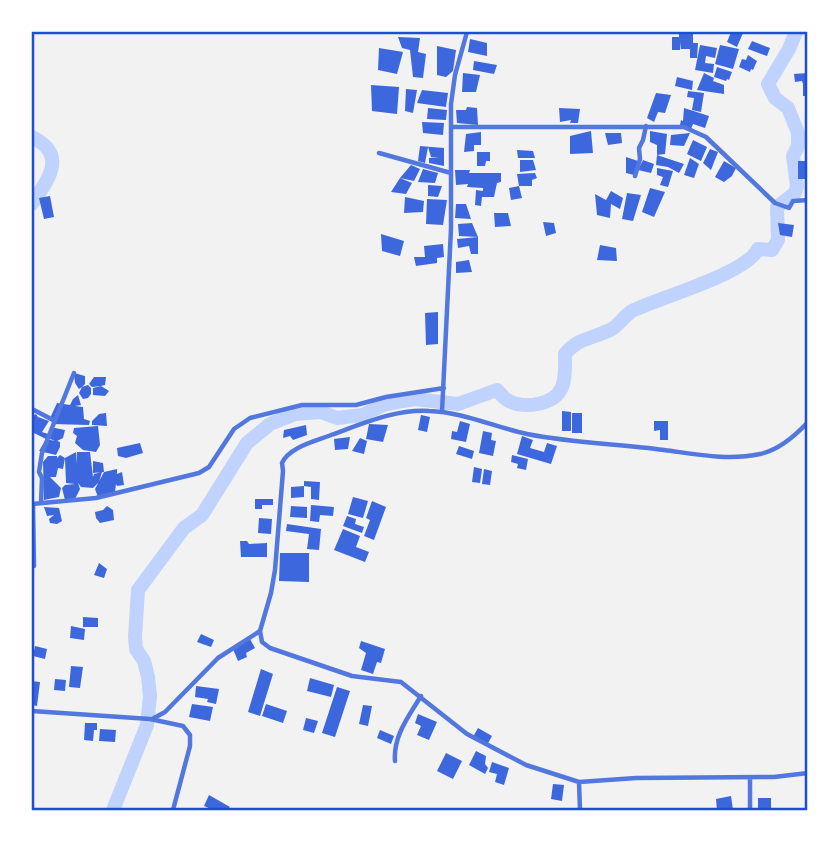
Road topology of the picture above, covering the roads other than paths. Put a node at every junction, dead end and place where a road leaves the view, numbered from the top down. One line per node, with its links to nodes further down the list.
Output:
1 (467, 32): 3 (street)
2 (646, 126): 3 (street); 6 (street); 7 (street)
3 (452, 127): 5 (street)
4 (379, 153): 5 (street)
5 (451, 173): 9 (street)
6 (635, 176)
7 (807, 200)
8 (74, 373): 12 (street)
9 (444, 390): 11 (street); 14 (street)
10 (32, 410): 12 (street)
11 (442, 412): 13 (street); 17 (street)
12 (55, 421): 14 (street)
13 (807, 422)
14 (41, 503): 15 (street)
15 (32, 504): 16 (street)
16 (34, 566)
17 (260, 631): 18 (street); 20 (street)
18 (421, 696): 21 (street); 24 (street)
19 (32, 711): 20 (street)
20 (150, 719): 25 (street)
21 (395, 761)
22 (807, 773): 23 (street)
23 (750, 778): 24 (street); 27 (street)
24 (579, 782): 26 (street)
25 (173, 810)
26 (580, 810)
27 (750, 810)

